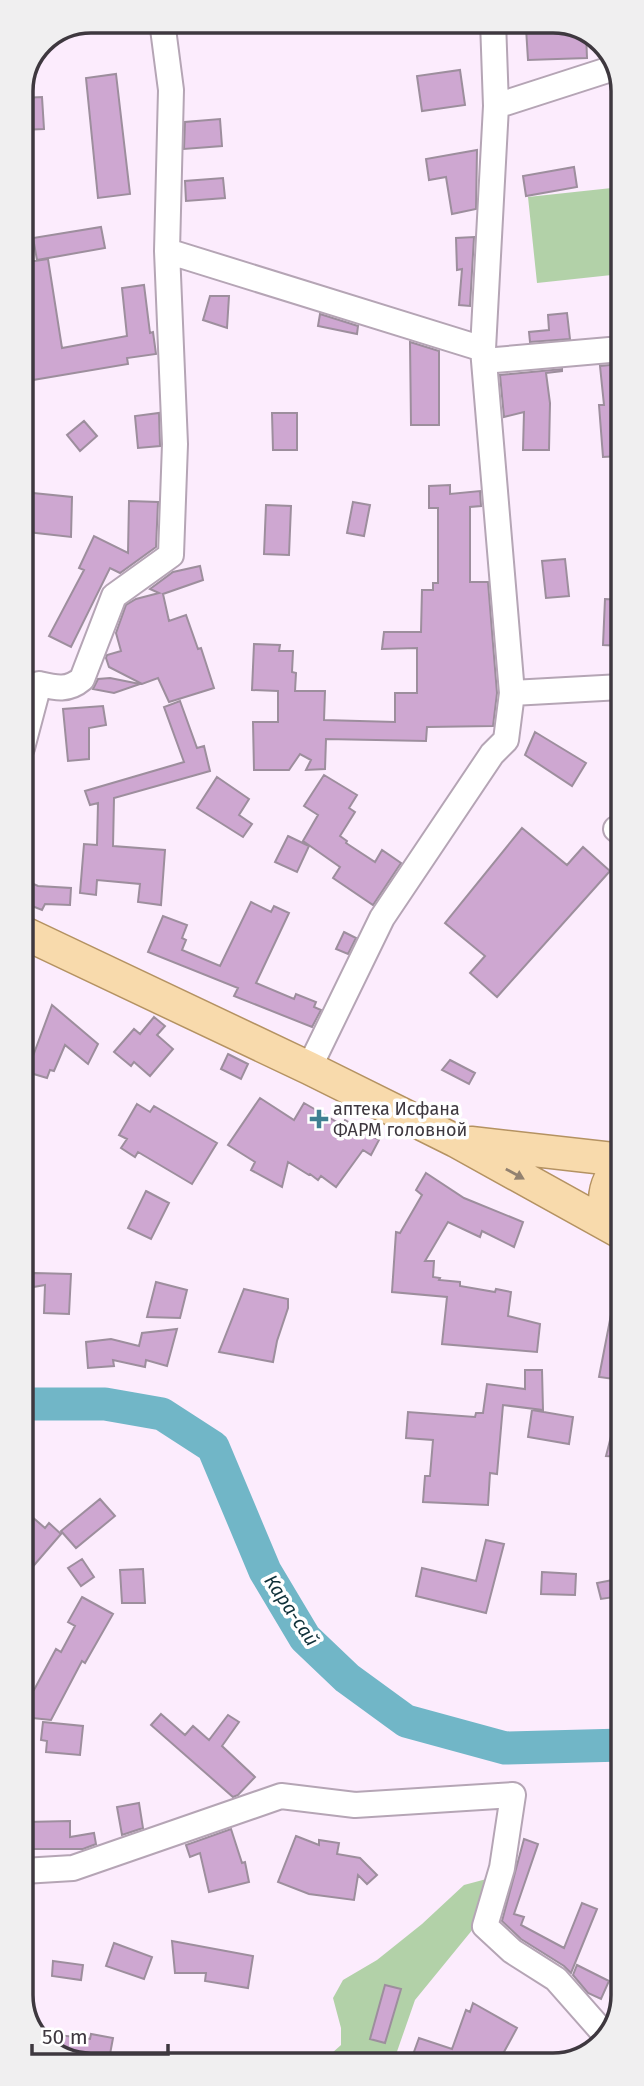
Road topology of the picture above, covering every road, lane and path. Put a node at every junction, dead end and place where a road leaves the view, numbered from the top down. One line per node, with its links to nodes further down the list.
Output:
1 (164, 33): 5 (street)
2 (493, 33): 4 (street)
3 (607, 70): 4 (street)
4 (496, 106): 7 (street)
5 (167, 251): 7 (street); 10 (street)
6 (611, 349): 7 (street)
7 (484, 355): 9 (street)
8 (611, 688): 9 (street)
9 (512, 693): 12 (street)
10 (33, 707)
11 (33, 937): 12 (main road)
12 (309, 1068): 13 (main road)
13 (456, 1142): 14 (main road); 17 (main road, one-way to 17)
14 (611, 1161)
15 (611, 1178): 16 (main road)
16 (611, 1222)
17 (611, 1227)
18 (33, 1870): 19 (street)
19 (600, 2029)

